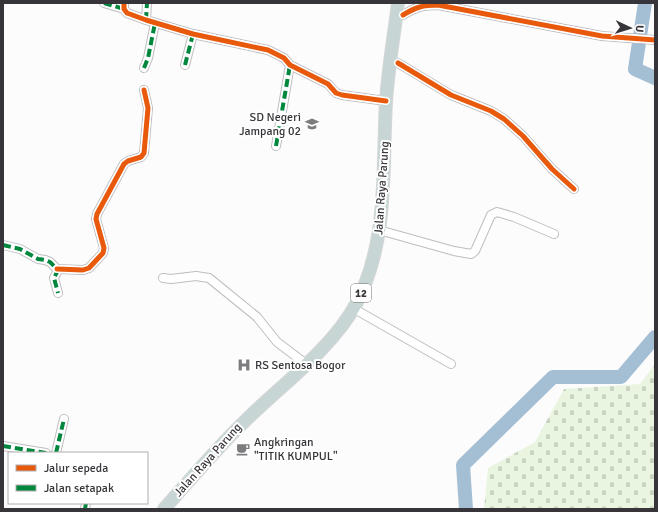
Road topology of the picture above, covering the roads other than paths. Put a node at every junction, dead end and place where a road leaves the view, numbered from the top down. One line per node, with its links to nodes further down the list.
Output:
1 (104, 3): 5 (street)
2 (148, 3): 7 (street)
3 (398, 3): 16 (highway, Jalan Raya Parung / 12)
4 (436, 4): 6 (street); 10 (street)
5 (124, 6): 7 (street)
6 (404, 9): 11 (highway, Jalan Raya Parung / 12)
7 (146, 20): 8 (street)
8 (155, 23): 9 (street); 14 (street)
9 (193, 34): 12 (street); 13 (street)
10 (653, 39)
11 (398, 63): 18 (street); 19 (highway, Jalan Raya Parung / 12)
12 (185, 65)
13 (290, 65): 16 (street); 17 (street)
14 (144, 68)
15 (144, 90): 22 (street)
16 (386, 102): 26 (highway, Jalan Raya Parung / 12)
17 (276, 146)
18 (574, 189)
19 (386, 232): 20 (street); 25 (highway, Jalan Raya Parung / 12)
20 (554, 234)
21 (3, 245): 22 (street)
22 (57, 269): 24 (street)
23 (163, 278): 26 (street)
24 (58, 293)
25 (358, 311): 27 (street); 28 (highway, Jalan Raya Parung / 12)
26 (306, 364): 28 (highway, Jalan Raya Parung / 12)
27 (451, 364)
28 (269, 402): 33 (highway, Jalan Raya Parung / 12); 34 (highway, Jalan Raya Parung / 12)
29 (64, 420): 32 (street)
30 (3, 446): 31 (street)
31 (40, 452)
32 (56, 452)
33 (164, 509)
34 (172, 509)

